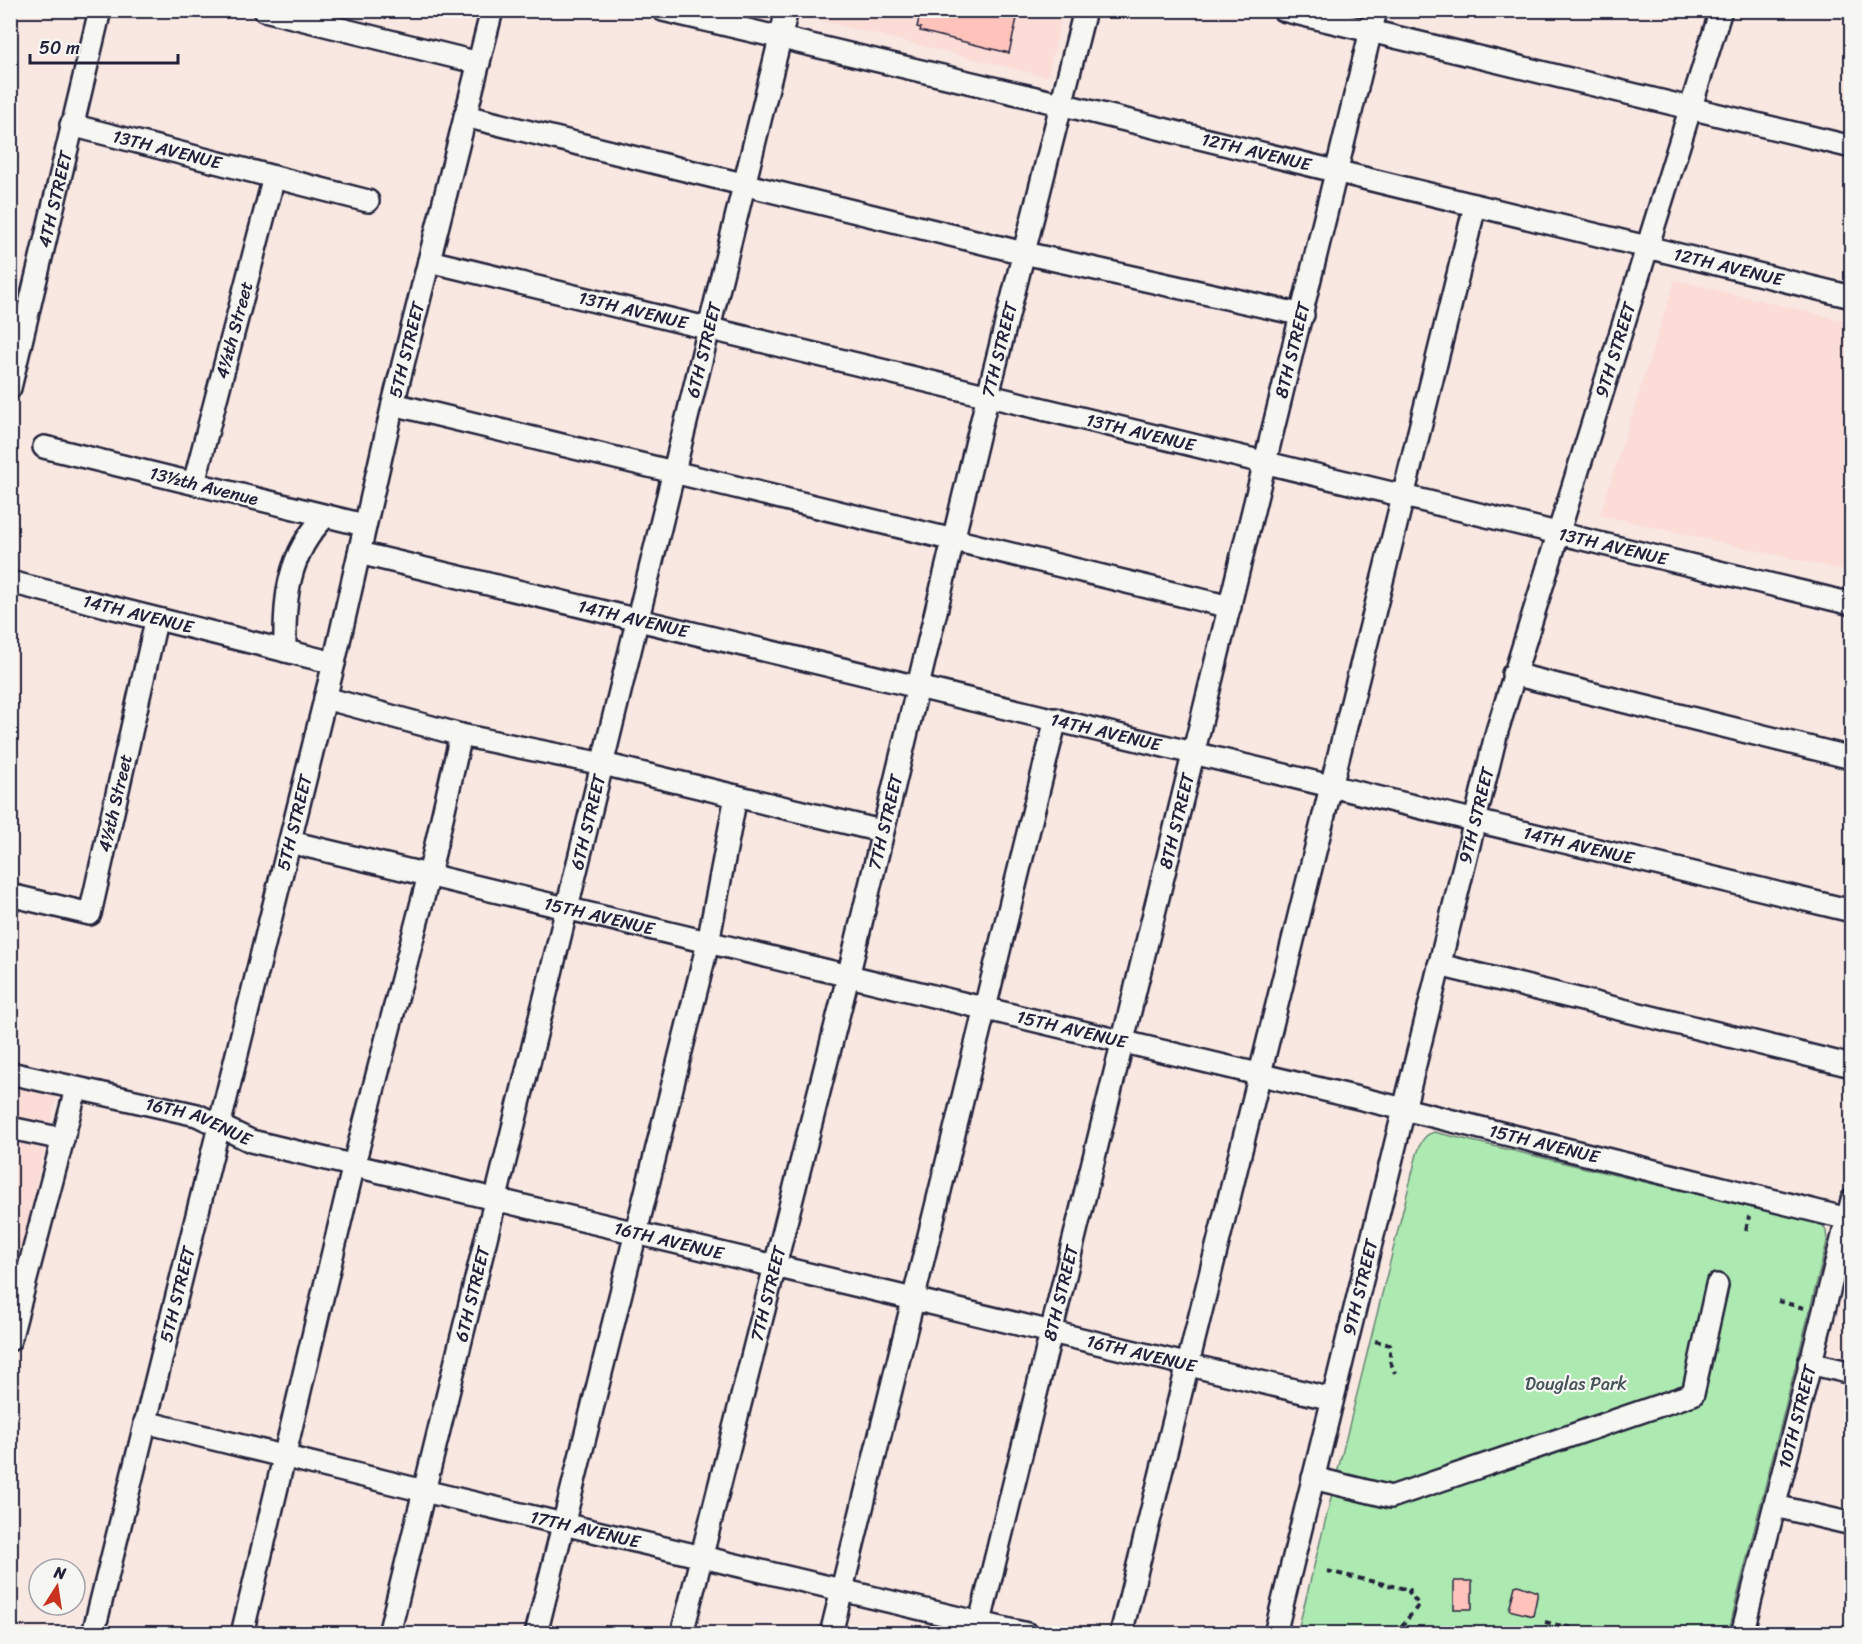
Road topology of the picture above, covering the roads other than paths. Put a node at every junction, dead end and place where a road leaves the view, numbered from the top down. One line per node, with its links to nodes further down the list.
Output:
1 (100, 10): 16 (street, 4TH STREET)
2 (264, 10): 12 (street)
3 (492, 10): 12 (street, 5TH STREET)
4 (663, 10): 11 (street, 12TH AVENUE)
5 (787, 10): 11 (street, 6TH STREET)
6 (1085, 10): 13 (street, 7TH STREET)
7 (1283, 10): 10 (street)
8 (1376, 10): 10 (street, 8TH STREET)
9 (1721, 10): 14 (street, 9TH STREET)
10 (1371, 32): 14 (street); 18 (street, 8TH STREET)
11 (780, 39): 13 (street, 12TH AVENUE); 20 (street, 6TH STREET)
12 (478, 63): 15 (street, 5TH STREET)
13 (1062, 105): 18 (street, 12TH AVENUE); 24 (street, 7TH STREET)
14 (1690, 109): 17 (street); 23 (street, 9TH STREET)
15 (465, 116): 20 (street); 25 (street, 5TH STREET)
16 (72, 125): 19 (street, 13TH AVENUE); 29 (street, 4TH STREET)
17 (1851, 147)
18 (1338, 173): 22 (street, 12TH AVENUE); 27 (street, 8TH STREET)
19 (274, 177): 21 (street, 13TH AVENUE); 36 (street, 4½th Street)
20 (744, 184): 24 (street); 28 (street, 6TH STREET)
21 (368, 201)
22 (1475, 206): 23 (street, 12TH AVENUE); 37 (street)
23 (1647, 247): 26 (street, 12TH AVENUE); 40 (street, 9TH STREET)
24 (1024, 253): 27 (street); 31 (street, 7TH STREET)
25 (429, 261): 28 (street, 13TH AVENUE); 32 (street, 5TH STREET)
26 (1851, 297)
27 (1303, 315): 34 (street, 8TH STREET)
28 (709, 328): 31 (street, 13TH AVENUE); 35 (street, 6TH STREET)
29 (16, 335): 30 (street, 4TH STREET)
30 (10, 388)
31 (988, 395): 34 (street, 13TH AVENUE); 41 (street, 7TH STREET)
32 (393, 404): 35 (street); 39 (street, 5TH STREET)
33 (44, 447): 36 (street, 13½th Avenue)
34 (1267, 462): 37 (street, 13TH AVENUE); 45 (street, 8TH STREET)
35 (672, 473): 41 (street); 46 (street, 6TH STREET)
36 (194, 483): 38 (street, 13½th Avenue)
37 (1403, 496): 40 (street, 13TH AVENUE); 58 (street)
38 (326, 516): 39 (street, 13½th Avenue); 48 (street)
39 (364, 525): 42 (street, 5TH STREET)
40 (1559, 533): 44 (street, 13TH AVENUE); 50 (street, 9TH STREET)
41 (953, 541): 45 (street); 51 (street, 7TH STREET)
42 (359, 553): 46 (street, 14TH AVENUE); 49 (street, 5TH STREET)
43 (10, 582): 47 (street, 14TH AVENUE)
44 (1851, 604)
45 (1230, 607): 55 (street, 8TH STREET)
46 (638, 619): 51 (street, 14TH AVENUE); 57 (street, 6TH STREET)
47 (156, 621): 48 (street, 14TH AVENUE); 64 (street, 4½th Street)
48 (285, 651): 49 (street, 14TH AVENUE)
49 (334, 663): 52 (street, 5TH STREET)
50 (1514, 674): 56 (street); 60 (street, 9TH STREET)
51 (918, 685): 53 (street, 14TH AVENUE); 61 (street, 7TH STREET)
52 (325, 698): 54 (street); 62 (street, 5TH STREET)
53 (1056, 719): 55 (street, 14TH AVENUE); 70 (street)
54 (461, 735): 57 (street); 63 (street)
55 (1193, 753): 58 (street, 14TH AVENUE); 71 (street, 8TH STREET)
56 (1851, 758)
57 (603, 764): 59 (street); 65 (street, 6TH STREET)
58 (1331, 785): 60 (street, 14TH AVENUE); 74 (street)
59 (735, 796): 61 (street); 67 (street)
60 (1475, 819): 66 (street, 14TH AVENUE); 68 (street, 9TH STREET)
61 (881, 831): 69 (street, 7TH STREET)
62 (290, 842): 63 (street, 15TH AVENUE); 77 (street, 5TH STREET)
63 (429, 875): 65 (street, 15TH AVENUE); 80 (street)
64 (10, 895)
65 (568, 908): 67 (street, 15TH AVENUE); 81 (street, 6TH STREET)
66 (1851, 911)
67 (708, 943): 69 (street, 15TH AVENUE); 83 (street)
68 (1439, 965): 72 (street); 76 (street, 9TH STREET)
69 (848, 977): 70 (street, 15TH AVENUE); 84 (street, 7TH STREET)
70 (983, 1008): 71 (street, 15TH AVENUE); 86 (street)
71 (1125, 1043): 74 (street, 15TH AVENUE); 87 (street, 8TH STREET)
72 (1851, 1066)
73 (10, 1073): 75 (street, 16TH AVENUE)
74 (1259, 1074): 76 (street, 15TH AVENUE); 90 (street)
75 (76, 1089): 77 (street, 16TH AVENUE); 79 (street)
76 (1404, 1109): 82 (street, 15TH AVENUE); 92 (street, 9TH STREET)
77 (218, 1125): 80 (street, 16TH AVENUE); 93 (street, 5TH STREET)
78 (10, 1128): 79 (street)
79 (63, 1139): 88 (street)
80 (354, 1164): 81 (street, 16TH AVENUE); 94 (street)
81 (494, 1197): 83 (street, 16TH AVENUE); 96 (street, 6TH STREET)
82 (1850, 1213): 89 (street, 10TH STREET)
83 (636, 1231): 84 (street, 16TH AVENUE); 98 (street)
84 (773, 1266): 86 (street, 16TH AVENUE); 100 (street, 7TH STREET)
85 (1717, 1285): 95 (street)
86 (912, 1299): 87 (street, 16TH AVENUE); 101 (street)
87 (1051, 1332): 90 (street, 16TH AVENUE); 102 (street, 8TH STREET)
88 (10, 1340)
89 (1809, 1363): 91 (street); 97 (street, 10TH STREET)
90 (1190, 1364): 92 (street, 16TH AVENUE); 110 (street)
91 (1851, 1373)
92 (1332, 1399): 95 (street, 9TH STREET)
93 (145, 1422): 94 (street, 17TH AVENUE); 103 (street, 5TH STREET)
94 (285, 1457): 96 (street, 17TH AVENUE); 104 (street)
95 (1312, 1478): 111 (street, 9TH STREET)
96 (424, 1491): 98 (street, 17TH AVENUE); 105 (street, 6TH STREET)
97 (1775, 1506): 99 (street); 112 (street, 10TH STREET)
98 (562, 1524): 100 (street, 17TH AVENUE); 106 (street)
99 (1851, 1524)
100 (701, 1556): 101 (street, 17TH AVENUE); 107 (street, 7TH STREET)
101 (842, 1588): 102 (street, 17TH AVENUE); 108 (street)
102 (979, 1628): 109 (street, 17TH AVENUE)
103 (93, 1634)
104 (242, 1634)
105 (389, 1634)
106 (536, 1634)
107 (682, 1634)
108 (831, 1634)
109 (1027, 1634)
110 (1122, 1634)
111 (1275, 1634)
112 (1742, 1634)

